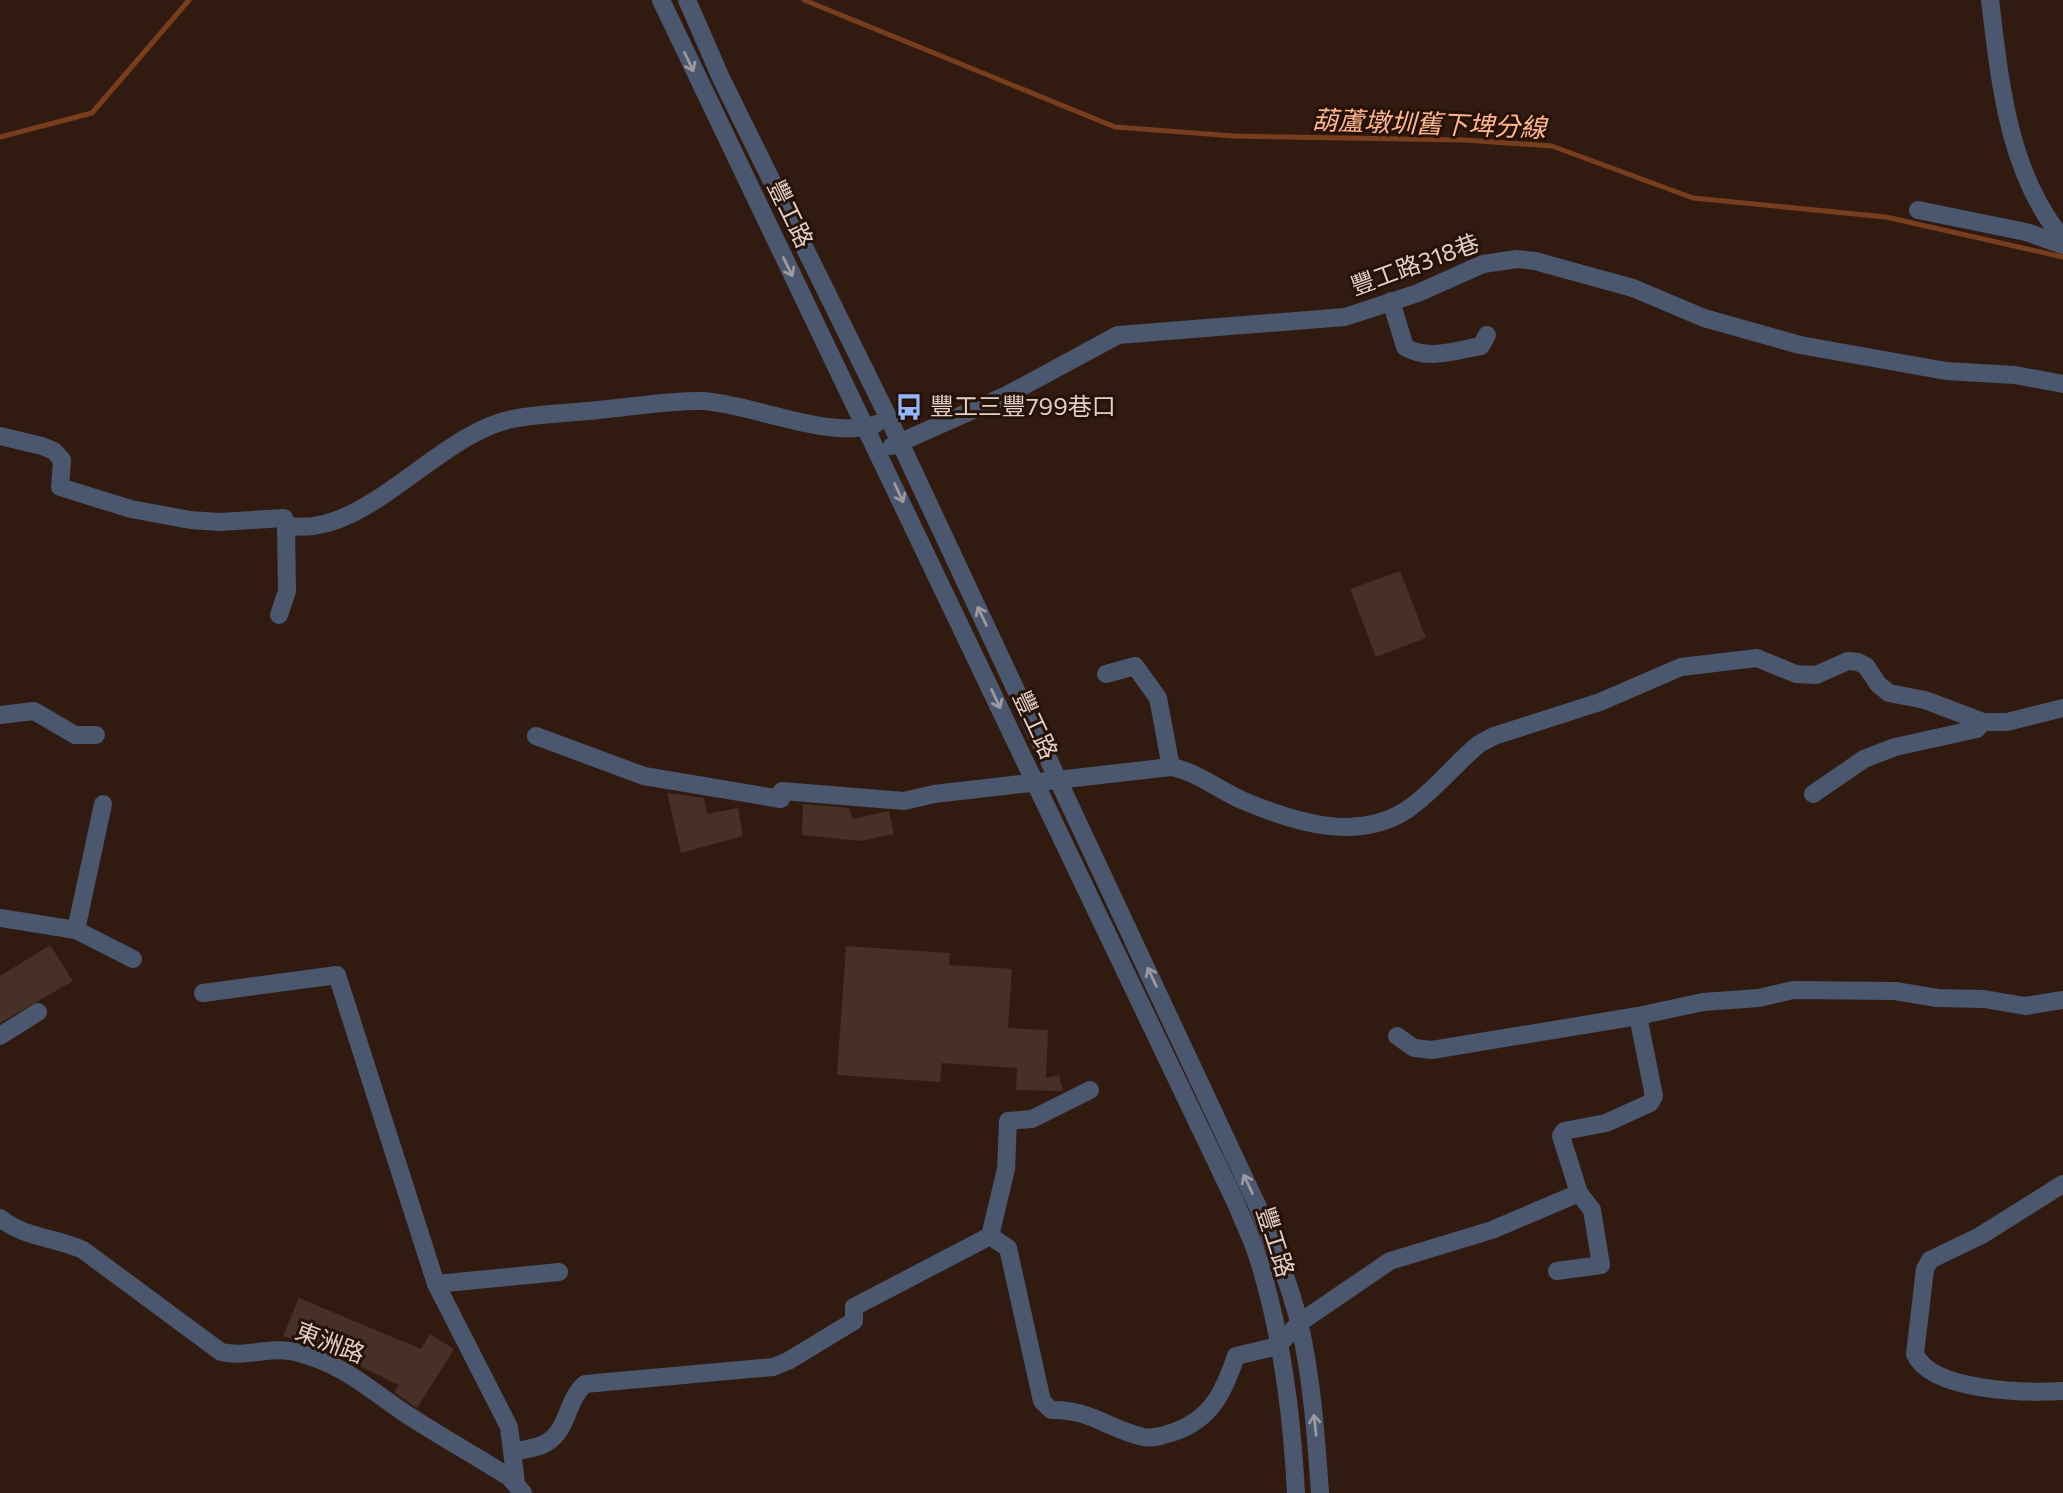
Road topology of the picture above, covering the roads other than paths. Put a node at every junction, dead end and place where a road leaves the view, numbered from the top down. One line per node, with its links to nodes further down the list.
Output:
1 (661, 0): 11 (street, 豐工路, one-way to 11)
2 (688, 0): 10 (street, 豐工路)
3 (1990, 0): 5 (street)
4 (1918, 210): 6 (street)
5 (2063, 239)
6 (2063, 245)
7 (1391, 301): 8 (street); 9 (street, 豐工路318巷); 13 (street, 豐工路318巷)
8 (1488, 335)
9 (2063, 384)
10 (889, 419): 11 (street); 13 (street, 豐工路)
11 (866, 428): 14 (street, 豐工路); 15 (street)
12 (0, 436): 15 (street)
13 (900, 443): 14 (street, 豐工路318巷); 24 (street, 豐工路, one-way to 13)
14 (879, 452): 25 (street, 豐工路, one-way to 25)
15 (286, 525): 16 (street)
16 (279, 615)
17 (1105, 674): 23 (street)
18 (2063, 709): 20 (street)
19 (0, 715): 21 (street)
20 (1983, 722): 23 (street); 26 (street)
21 (96, 735)
22 (536, 736): 25 (street)
23 (1171, 767): 24 (street)
24 (1059, 779): 25 (street); 45 (street, 豐工路, one-way to 24)
25 (1036, 784): 46 (street, 豐工路)
26 (1813, 794)
27 (103, 804): 29 (street)
28 (0, 918): 29 (street)
29 (76, 930): 30 (street)
30 (133, 959)
31 (203, 993): 44 (street)
32 (2063, 1000): 34 (street)
33 (38, 1012): 35 (street)
34 (1638, 1016): 36 (street); 39 (street)
35 (0, 1036)
36 (1397, 1036)
37 (1090, 1090): 41 (street)
38 (2063, 1184): 47 (street)
39 (1579, 1193): 42 (street); 45 (street)
40 (0, 1219): 49 (street, 東洲路)
41 (990, 1236): 46 (street); 48 (street)
42 (1557, 1271)
43 (559, 1272): 44 (street)
44 (436, 1284): 48 (street)
45 (1299, 1323): 46 (street); 51 (street, 豐工路, one-way to 45)
46 (1278, 1346): 50 (street, 豐工路)
47 (2063, 1391)
48 (514, 1452): 49 (street)
49 (519, 1488)
50 (1296, 1493)
51 (1320, 1493)

